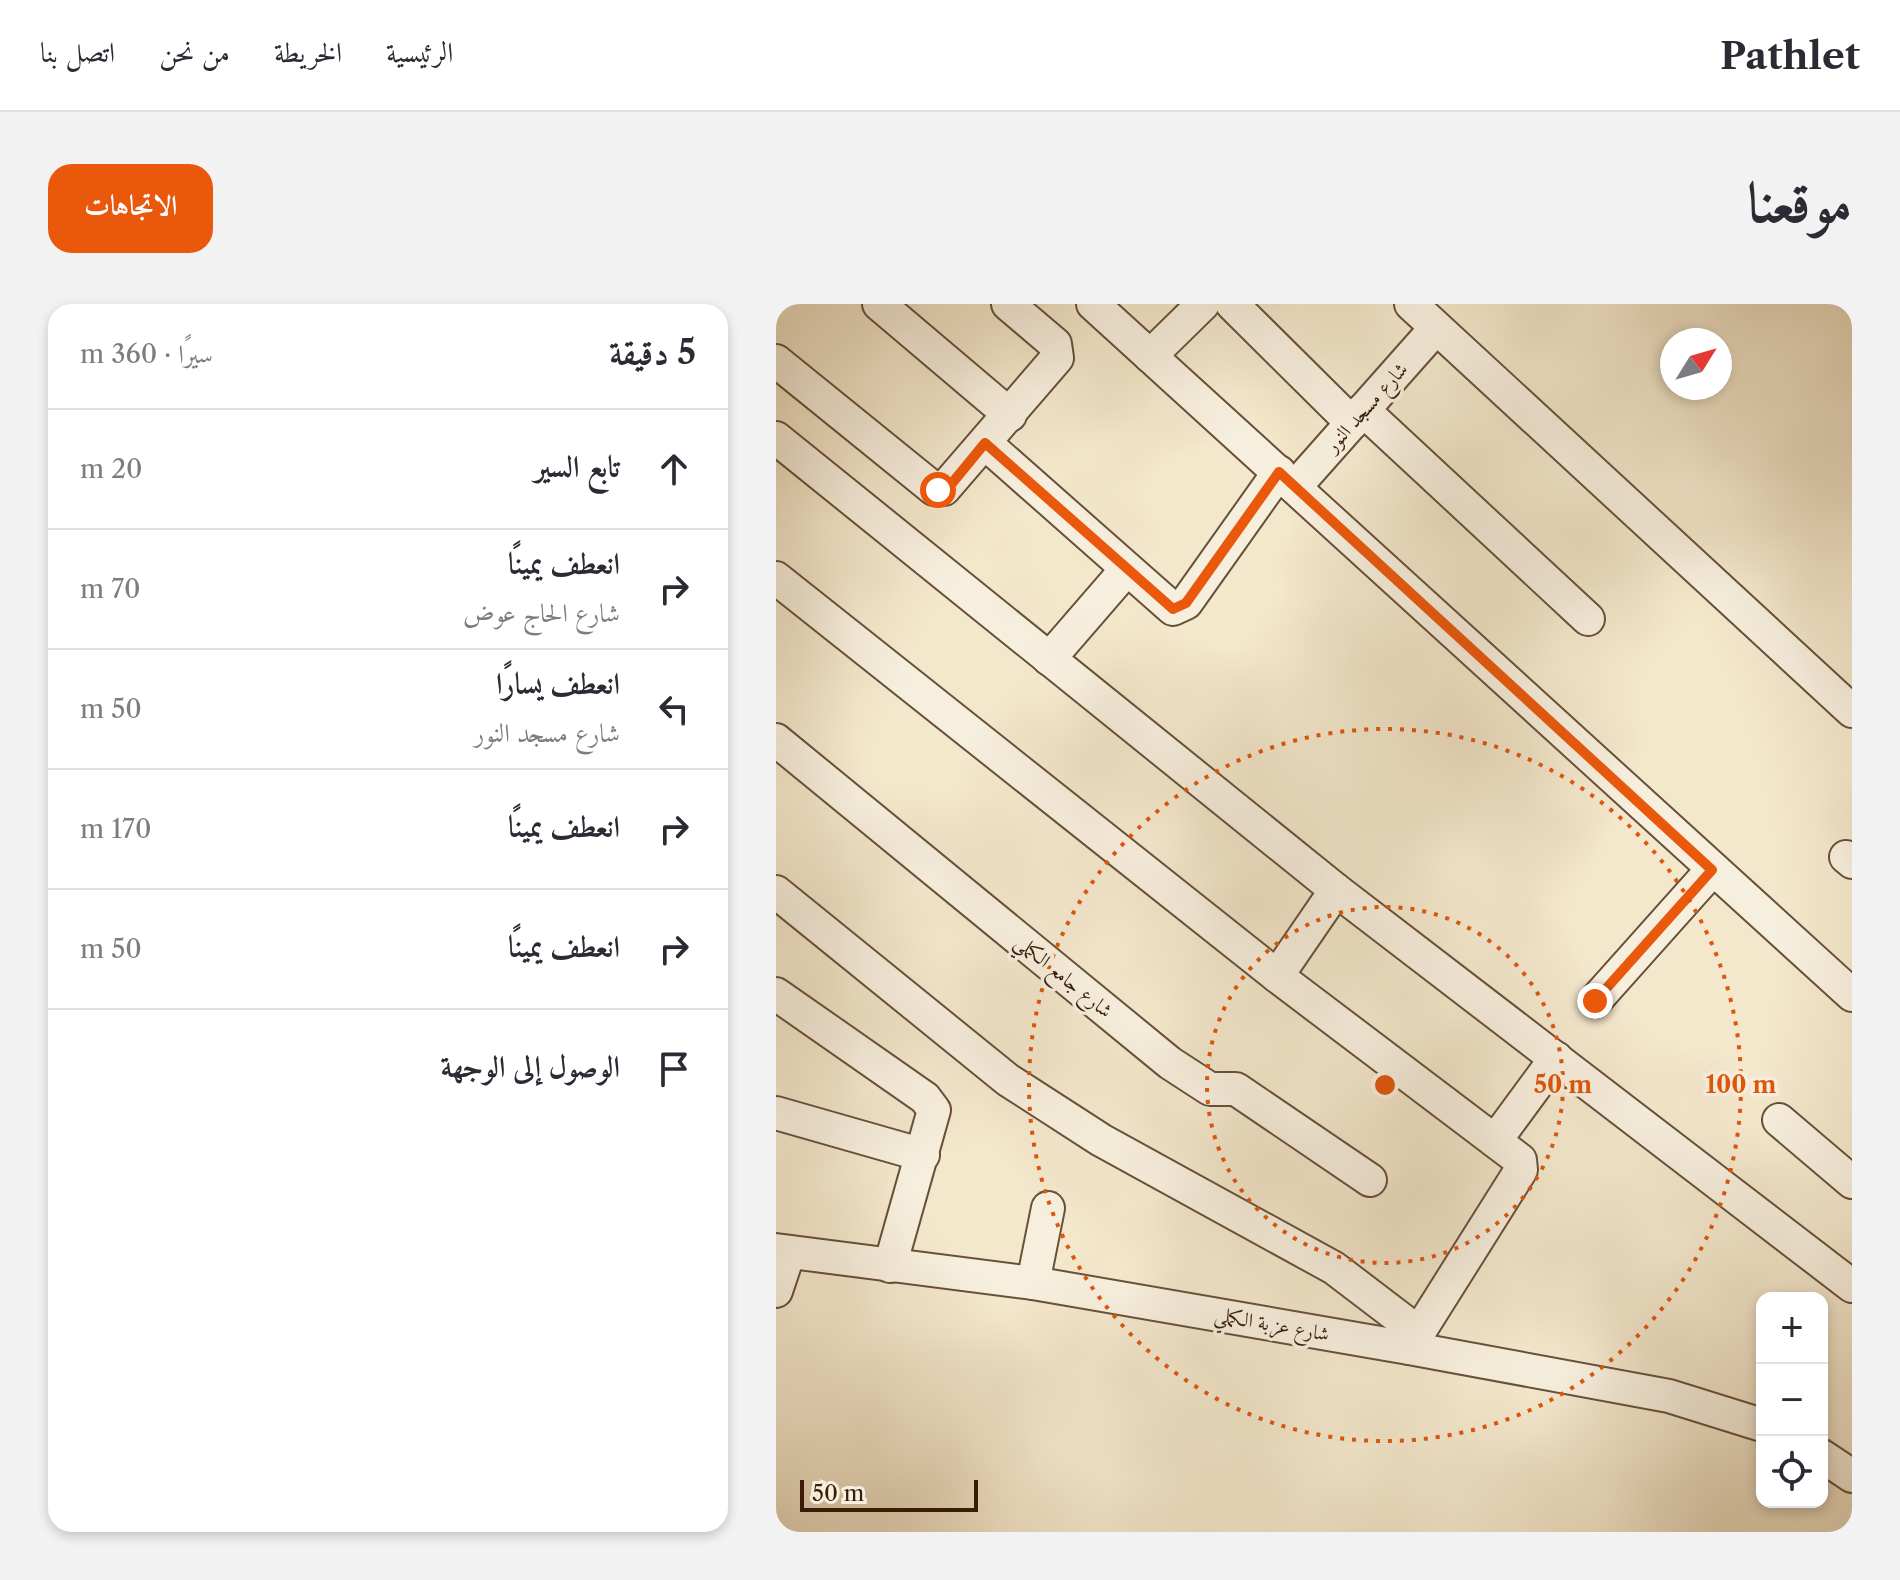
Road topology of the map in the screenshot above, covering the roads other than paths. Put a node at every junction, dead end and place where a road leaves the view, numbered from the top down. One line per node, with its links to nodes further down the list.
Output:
1 (879, 304): 10 (street)
2 (1008, 304): 10 (street)
3 (1093, 304): 8 (street)
4 (1203, 304): 8 (street)
5 (1232, 304): 11 (street)
6 (1411, 304): 7 (street)
7 (1436, 328): 11 (street, شارع مسجد النور); 19 (street)
8 (1150, 356): 14 (street)
9 (776, 361): 13 (street)
10 (1010, 415): 13 (street)
11 (1357, 417): 14 (street, شارع مسجد النور); 17 (street)
12 (776, 438): 18 (street)
13 (985, 443): 15 (street)
14 (1287, 479): 15 (street, شارع مسجد النور); 21 (street)
15 (1126, 570): 18 (street)
16 (776, 578): 24 (street)
17 (1588, 619)
18 (1049, 659): 22 (street)
19 (1852, 711)
20 (776, 740): 33 (street, شارع جامع الكملي)
21 (1712, 870): 26 (street); 27 (street)
22 (1336, 890): 24 (street); 28 (street)
23 (776, 892): 41 (street)
24 (1277, 976): 31 (street)
25 (776, 994): 32 (street)
26 (1852, 995)
27 (1595, 1001)
28 (1556, 1058): 31 (street); 39 (street)
29 (776, 1113): 32 (street)
30 (1779, 1120): 34 (street)
31 (1495, 1141): 41 (street)
32 (923, 1155): 37 (street)
33 (1370, 1180)
34 (1852, 1182)
35 (1048, 1208): 38 (street)
36 (783, 1251): 37 (street, شارع عزبة الكملي); 40 (street)
37 (890, 1266): 38 (street, شارع عزبة الكملي)
38 (1033, 1283): 41 (street, شارع عزبة الكملي)
39 (1852, 1286)
40 (776, 1291)
41 (1413, 1340): 42 (street, شارع عزبة الكملي)
42 (1756, 1423)
43 (1828, 1460): 44 (street)
44 (1852, 1476)

